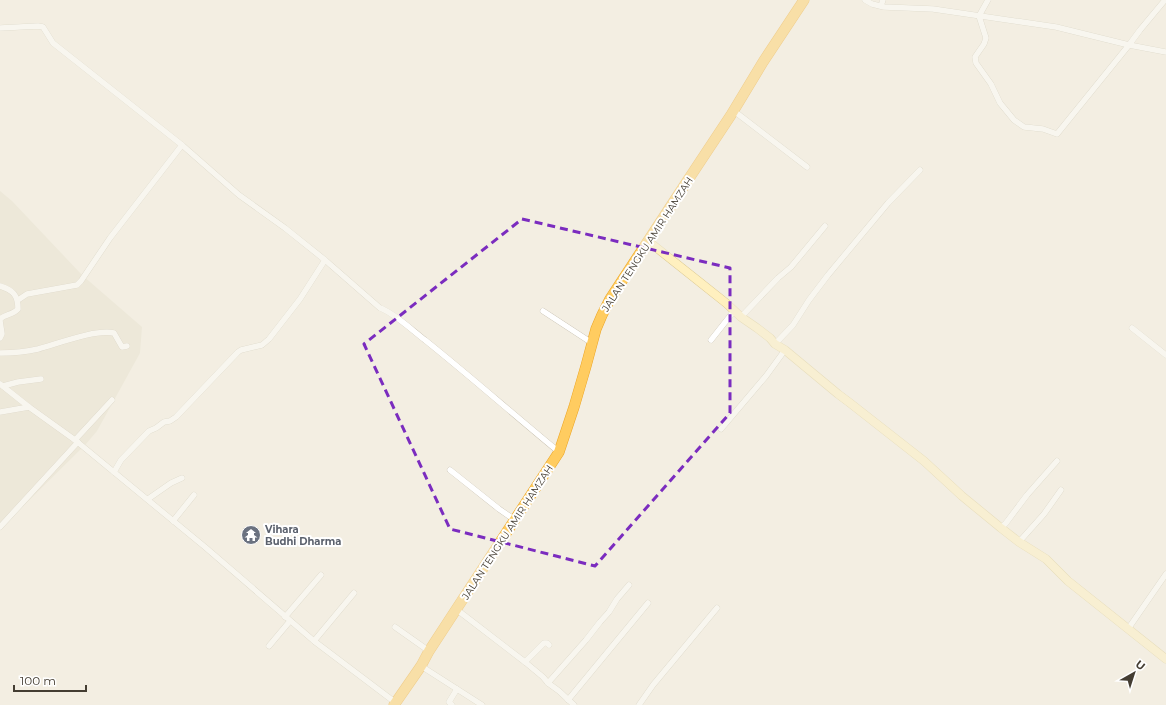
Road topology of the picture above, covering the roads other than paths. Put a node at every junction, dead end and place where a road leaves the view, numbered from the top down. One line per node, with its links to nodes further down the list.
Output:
1 (804, 0): 11 (highway, JALAN TENGKU AMIR HAMZAH)
2 (865, 0): 6 (street)
3 (883, 0): 6 (street)
4 (988, 0): 7 (street)
5 (1165, 0): 9 (street)
6 (882, 7): 7 (street)
7 (978, 16): 9 (street); 9 (street)
8 (0, 28): 12 (street)
9 (1129, 45): 10 (street)
10 (1166, 52)
11 (734, 111): 13 (street); 16 (highway, JALAN TENGKU AMIR HAMZAH)
12 (182, 145): 17 (street); 19 (street)
13 (806, 167)
14 (920, 170): 28 (street)
15 (825, 226): 22 (street)
16 (648, 240): 21 (street); 27 (highway, JALAN TENGKU AMIR HAMZAH)
17 (325, 260): 40 (street); 43 (street)
18 (0, 286): 19 (street)
19 (18, 300): 23 (street)
20 (543, 311): 27 (street)
21 (734, 311): 22 (street); 26 (street)
22 (741, 318): 28 (street)
23 (0, 320): 25 (street)
24 (1132, 328): 32 (street)
25 (0, 338)
26 (711, 340)
27 (592, 343): 40 (highway, JALAN TENGKU AMIR HAMZAH)
28 (775, 344): 30 (street)
29 (128, 346): 31 (street)
30 (785, 350): 38 (street); 51 (street)
31 (0, 353)
32 (1166, 355)
33 (42, 379): 34 (street)
34 (2, 385): 36 (street)
35 (112, 400): 39 (street)
36 (29, 407): 37 (street); 39 (street)
37 (0, 412)
38 (721, 429)
39 (77, 441): 43 (street); 50 (street)
40 (559, 452): 48 (highway, JALAN TENGKU AMIR HAMZAH)
41 (1058, 461): 51 (street)
42 (450, 470): 48 (street)
43 (114, 472): 47 (street)
44 (182, 478): 47 (street)
45 (1061, 490): 52 (street)
46 (194, 495): 49 (street)
47 (148, 499): 49 (street)
48 (515, 520): 59 (highway, JALAN TENGKU AMIR HAMZAH)
49 (173, 521): 60 (street)
50 (0, 527)
51 (1001, 528): 52 (street)
52 (1019, 542): 62 (street)
53 (1166, 574): 62 (street)
54 (321, 575): 60 (street)
55 (629, 585): 70 (street)
56 (354, 592): 63 (street)
57 (648, 603): 72 (street)
58 (717, 608): 77 (street)
59 (456, 609): 66 (highway, JALAN TENGKU AMIR HAMZAH); 68 (street)
60 (288, 619): 63 (street); 65 (street)
61 (395, 627): 66 (street)
62 (1128, 629): 67 (street)
63 (314, 641): 73 (street)
64 (549, 645): 68 (street)
65 (270, 646)
66 (429, 651): 69 (highway, JALAN TENGKU AMIR HAMZAH)
67 (1166, 659)
68 (525, 662): 70 (street)
69 (421, 666): 71 (street); 73 (highway, JALAN TENGKU AMIR HAMZAH)
70 (548, 683): 72 (street)
71 (457, 689): 74 (street); 75 (street)
72 (568, 700): 76 (street)
73 (395, 704)
74 (452, 705)
75 (482, 705)
76 (574, 705)
77 (639, 705)

